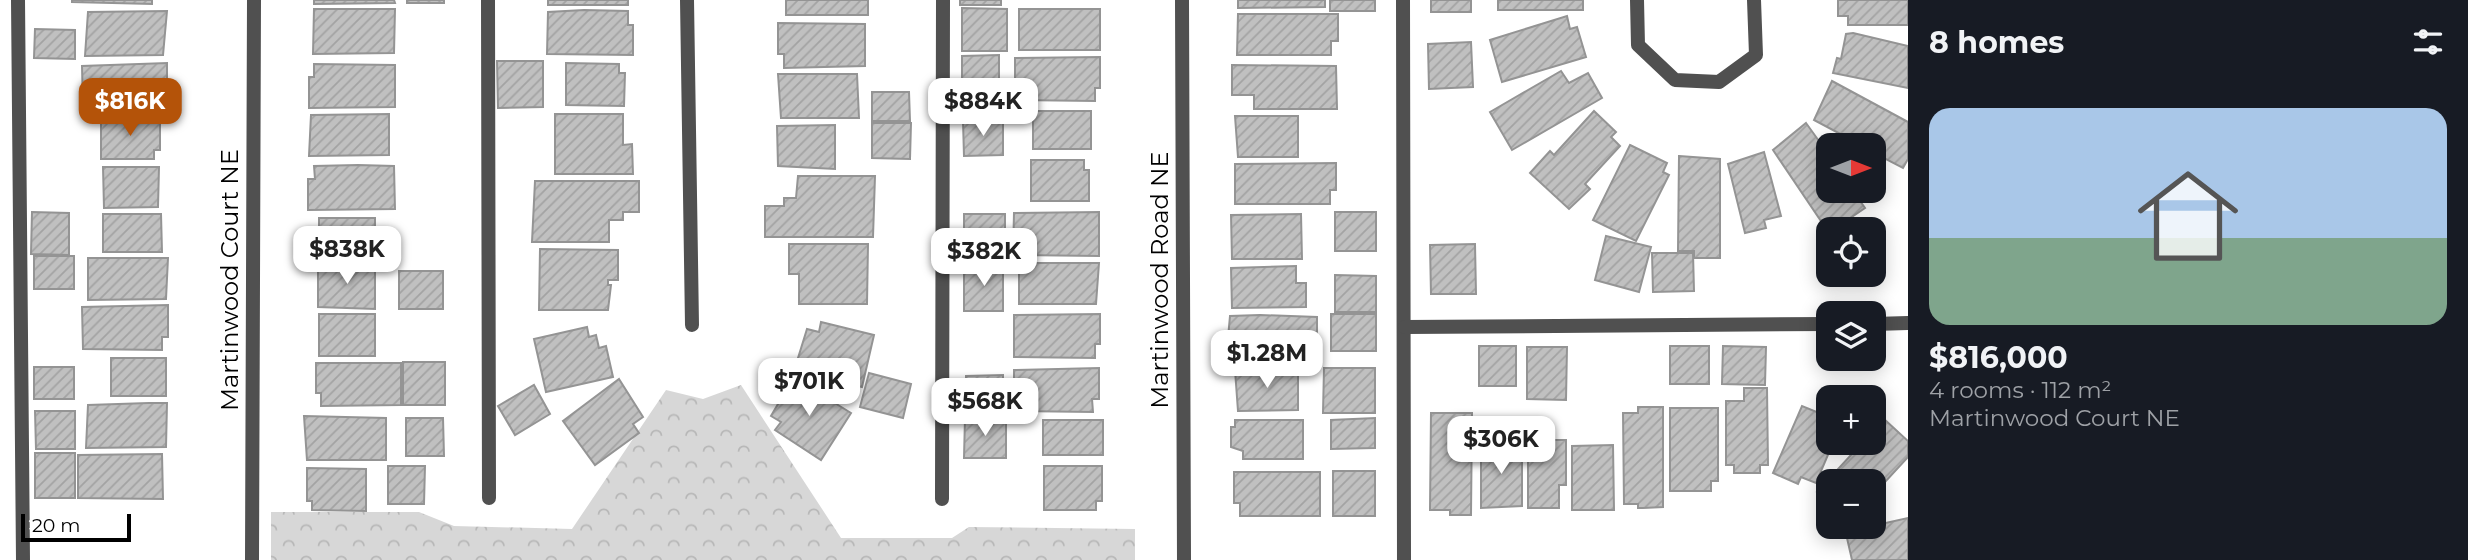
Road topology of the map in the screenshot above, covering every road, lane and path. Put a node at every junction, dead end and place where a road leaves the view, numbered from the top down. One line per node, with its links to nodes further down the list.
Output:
1 (18, 0): 17 (street)
2 (254, 0): 18 (street, Martinwood Court NE)
3 (488, 0): 15 (street)
4 (687, 0): 13 (street)
5 (943, 0): 16 (street)
6 (1182, 0): 19 (street, Martinwood Road NE)
7 (1403, 0): 14 (street)
8 (1637, 0): 9 (street)
9 (1754, 0)
10 (1908, 323): 12 (street)
11 (1816, 324): 14 (street)
12 (1886, 324)
13 (692, 325)
14 (1405, 327): 20 (street)
15 (489, 498)
16 (942, 499)
17 (23, 560)
18 (252, 560)
19 (1184, 560)
20 (1404, 560)

